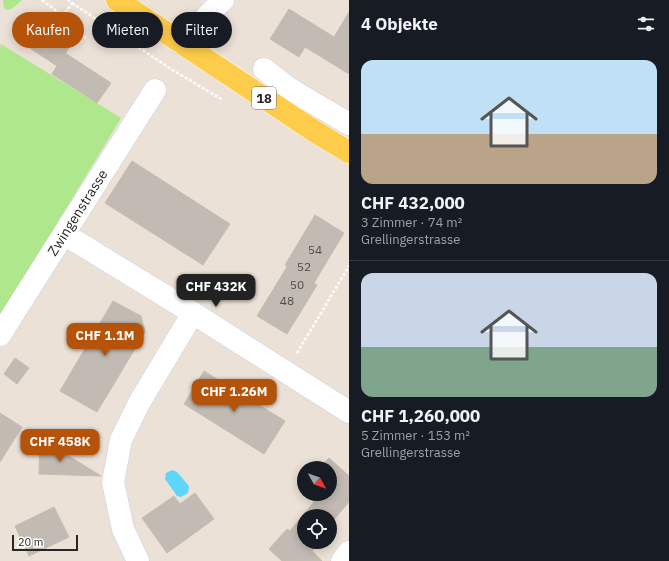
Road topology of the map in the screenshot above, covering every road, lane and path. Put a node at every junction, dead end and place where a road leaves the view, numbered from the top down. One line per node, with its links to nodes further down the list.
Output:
1 (42, 0): 5 (path)
2 (68, 0): 6 (path)
3 (117, 0): 8 (main road, 18)
4 (223, 0): 7 (street)
5 (58, 12)
6 (66, 12)
7 (211, 12)
8 (171, 36)
9 (189, 48): 13 (main road, 18)
10 (264, 70): 12 (street)
11 (154, 90): 14 (street, Zwingenstrasse)
12 (349, 124)
13 (349, 152)
14 (64, 234): 16 (street); 17 (street, Zwingenstrasse)
15 (349, 266): 18 (path)
16 (193, 313): 18 (street); 21 (street)
17 (0, 335)
18 (285, 372): 19 (street)
19 (349, 412)
20 (349, 552): 22 (street)
21 (138, 561)
22 (342, 561)

